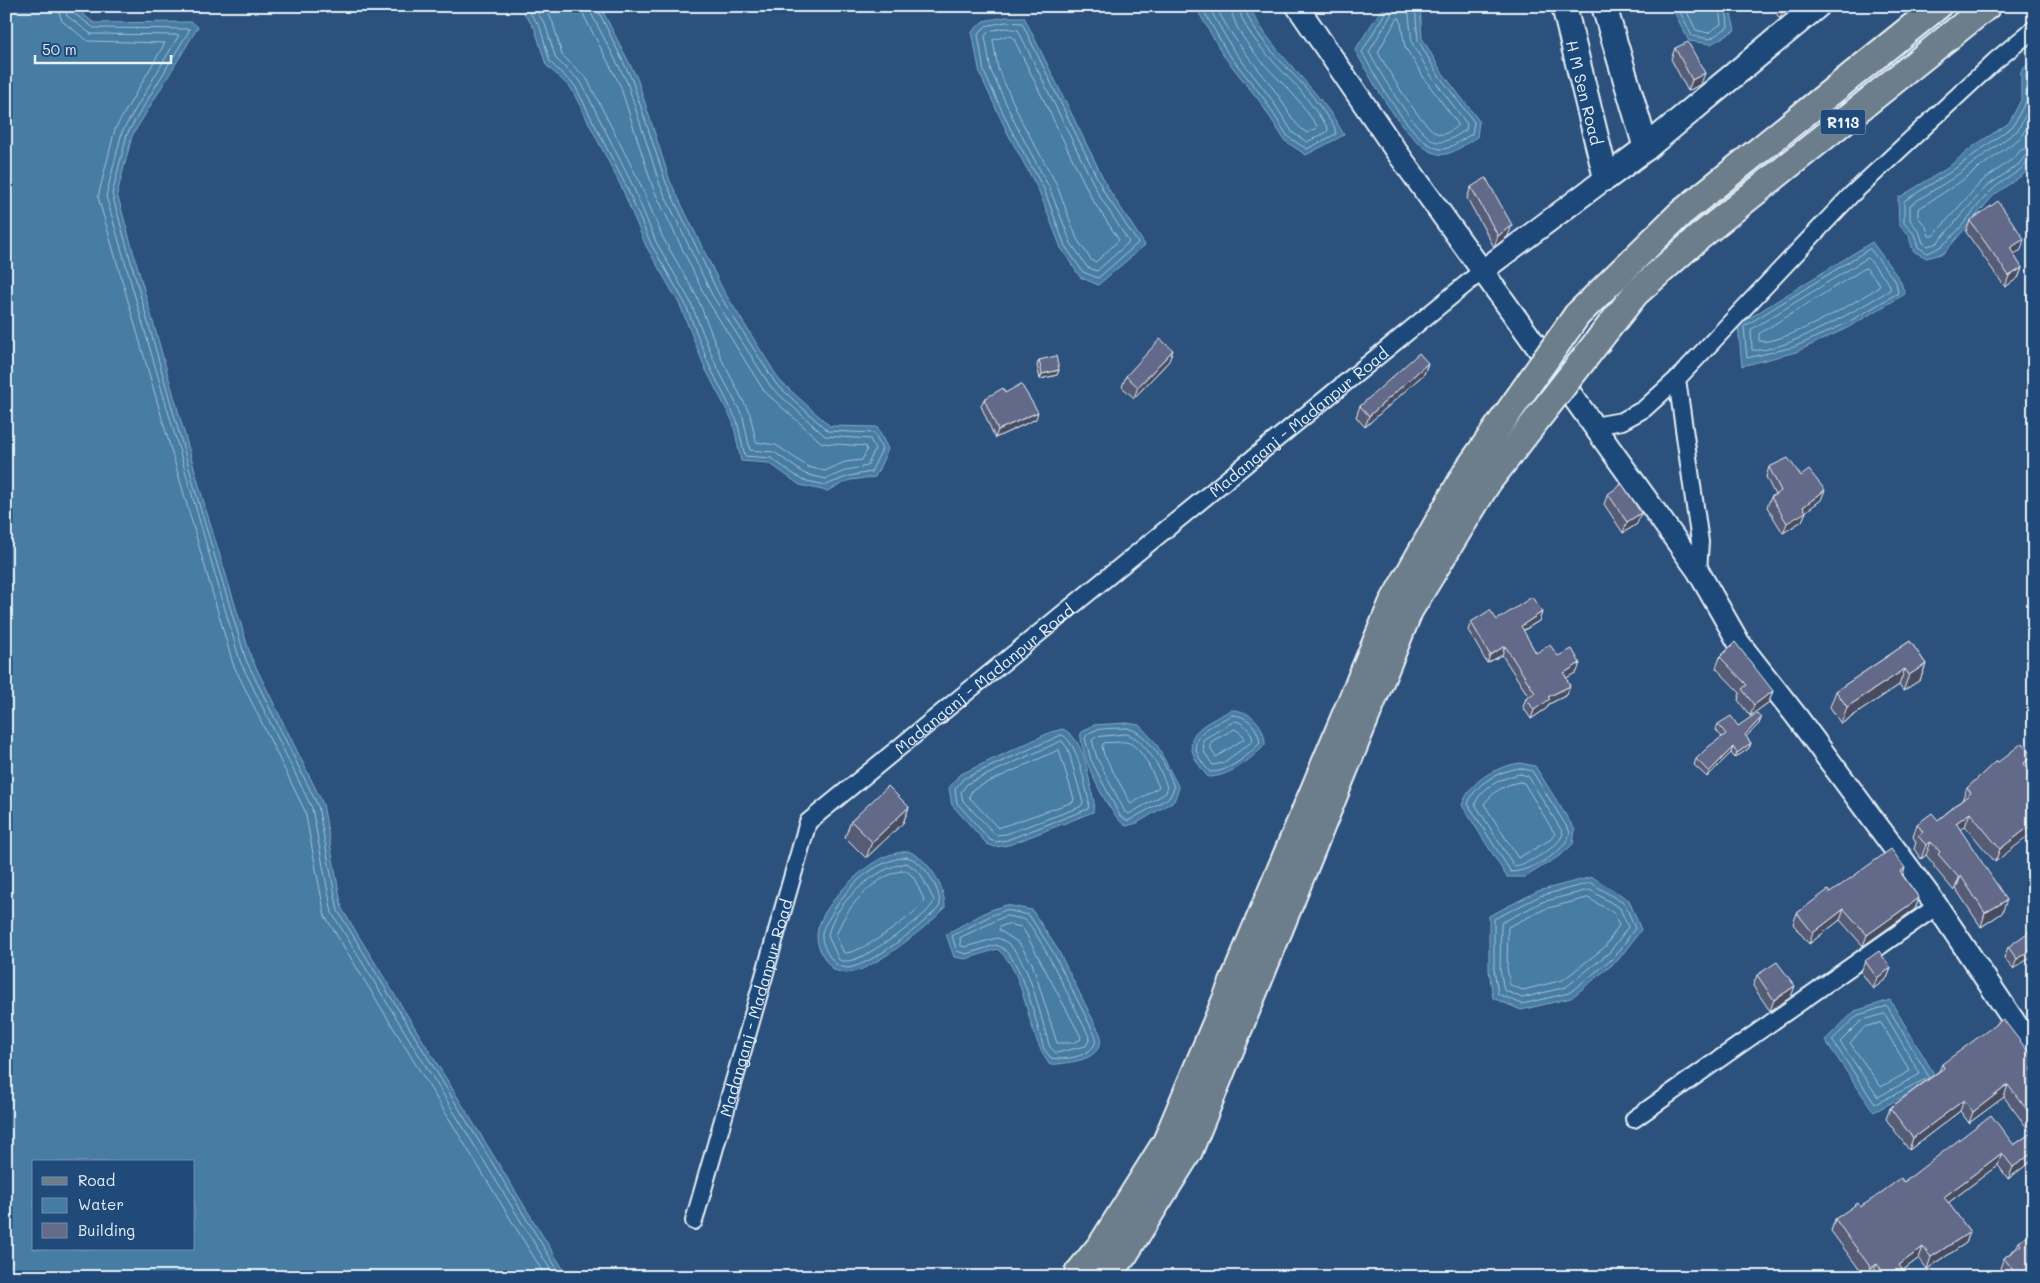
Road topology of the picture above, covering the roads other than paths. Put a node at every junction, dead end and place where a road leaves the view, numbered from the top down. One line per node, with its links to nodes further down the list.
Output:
1 (1297, 6): 10 (street)
2 (1564, 6): 9 (main road, H M Sen Road)
3 (1604, 6): 8 (main road)
4 (1817, 6): 8 (main road)
5 (1938, 6): 18 (main road, R113, bridge)
6 (1987, 6): 19 (main road, R113, bridge)
7 (2034, 29): 11 (street)
8 (1646, 148): 9 (main road)
9 (1606, 178): 10 (street)
10 (1482, 271): 12 (street); 17 (street, Madanganj - Madanpur Road)
11 (1677, 379): 12 (street); 13 (street)
12 (1594, 426): 13 (street)
13 (1698, 571): 14 (street)
14 (1937, 906): 15 (street); 16 (street)
15 (2034, 1051)
16 (1634, 1119)
17 (694, 1221)
18 (1075, 1277)
19 (1106, 1277)

